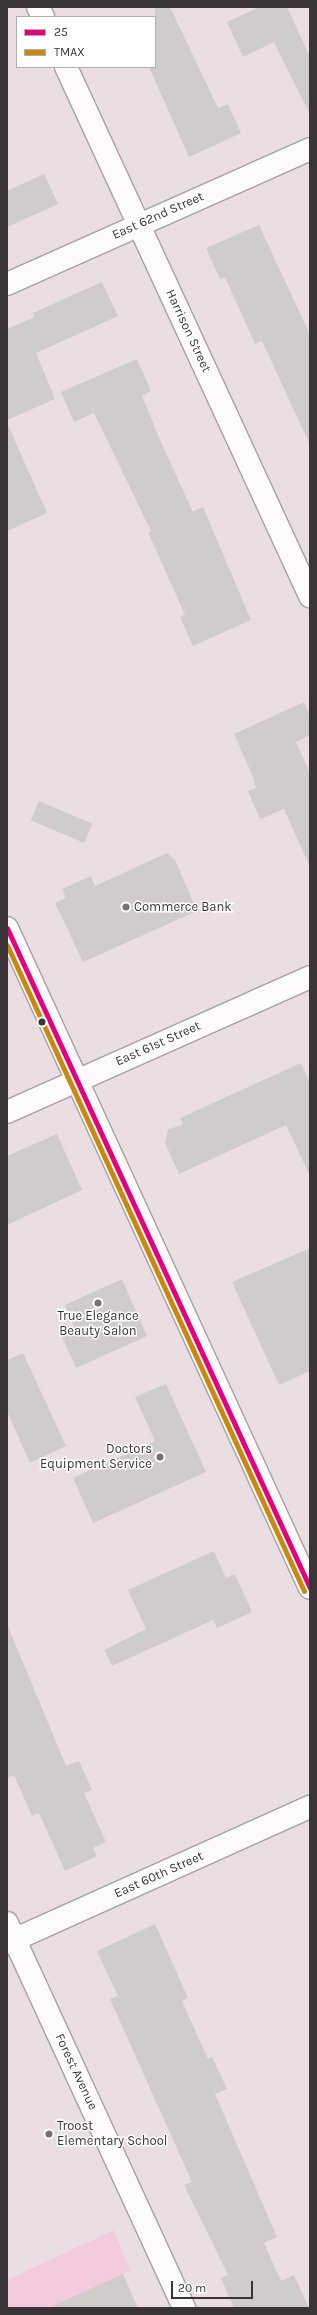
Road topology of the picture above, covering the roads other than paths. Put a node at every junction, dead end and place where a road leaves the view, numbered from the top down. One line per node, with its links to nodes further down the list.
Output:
1 (38, 7): 2 (street)
2 (42, 16)
3 (66, 68): 5 (street, Harrison Street)
4 (310, 149): 5 (street, East 62nd Street)
5 (140, 225): 6 (street, East 62nd Street); 7 (street, Harrison Street)
6 (7, 284)
7 (310, 596)
8 (7, 928): 10 (street)
9 (310, 977): 10 (street, East 61st Street)
10 (78, 1080): 11 (street, East 61st Street); 12 (street)
11 (7, 1112)
12 (310, 1588)
13 (310, 1807): 14 (street, East 60th Street)
14 (10, 1935): 15 (street, Forest Avenue)
15 (184, 2308)

